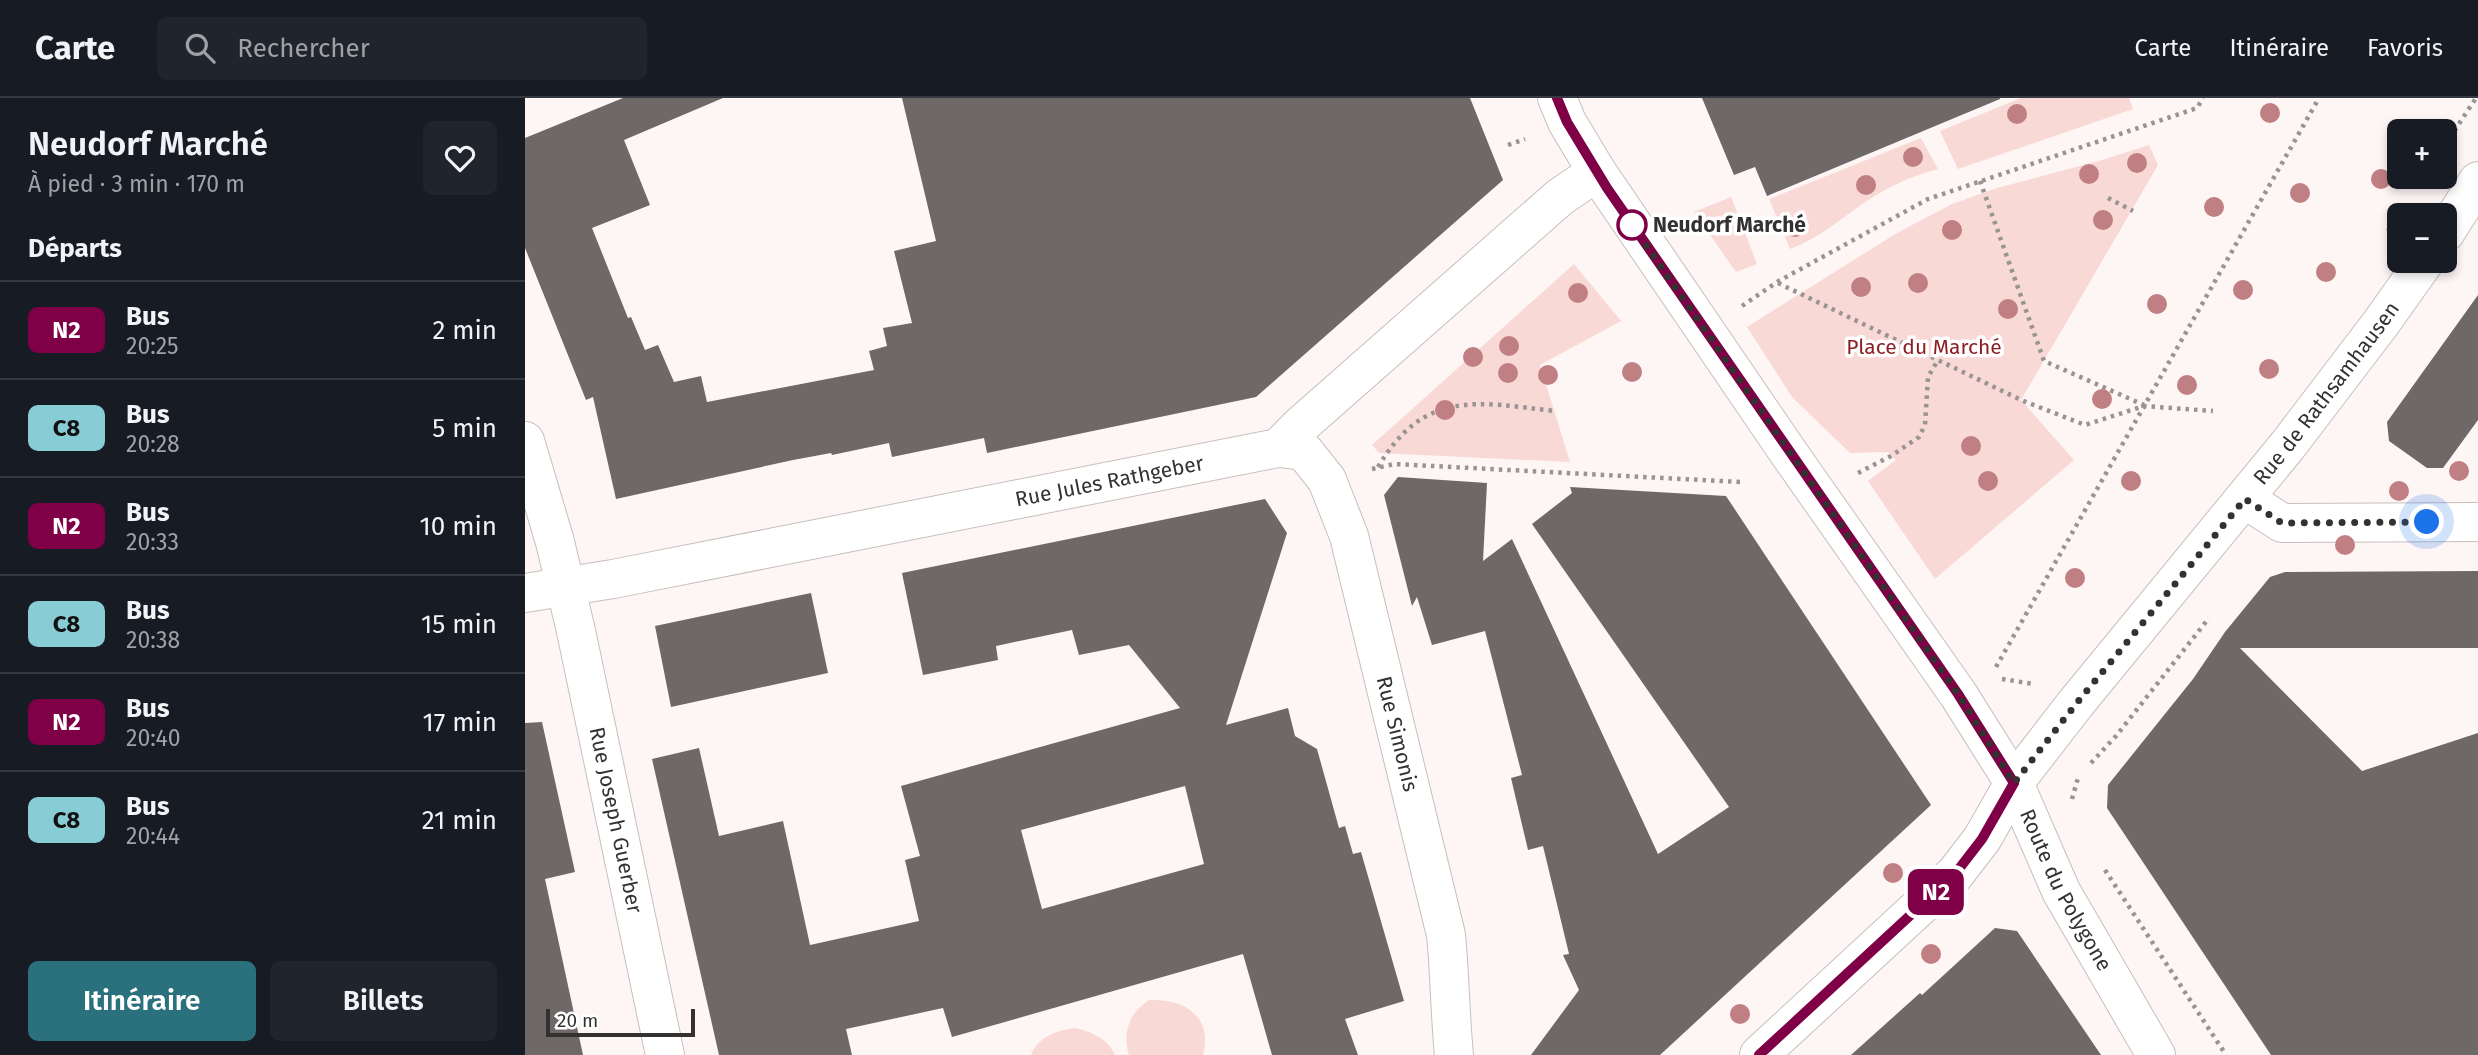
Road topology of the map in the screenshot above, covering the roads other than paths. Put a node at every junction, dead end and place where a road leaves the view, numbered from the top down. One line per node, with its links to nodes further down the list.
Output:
1 (1557, 98): 2 (street, Route du Polygone)
2 (1597, 172): 7 (street); 12 (street, Route du Polygone)
3 (2478, 181): 4 (street)
4 (2457, 214)
5 (2416, 273): 8 (street, Rue de Rathsamhausen)
6 (525, 441): 10 (street, Rue Joseph Guerber)
7 (1278, 448): 10 (street, Rue Jules Rathgeber); 14 (street, Rue Simonis)
8 (2245, 499): 9 (street); 12 (street, Rue de Rathsamhausen)
9 (2478, 522)
10 (565, 587): 11 (street, Rue Jules Rathgeber); 13 (street, Rue Joseph Guerber)
11 (525, 593)
12 (2014, 783): 15 (street, Rue de Rathsamhausen); 16 (street, Route du Polygone)
13 (665, 1055)
14 (1454, 1055)
15 (1759, 1055)
16 (2155, 1055)

